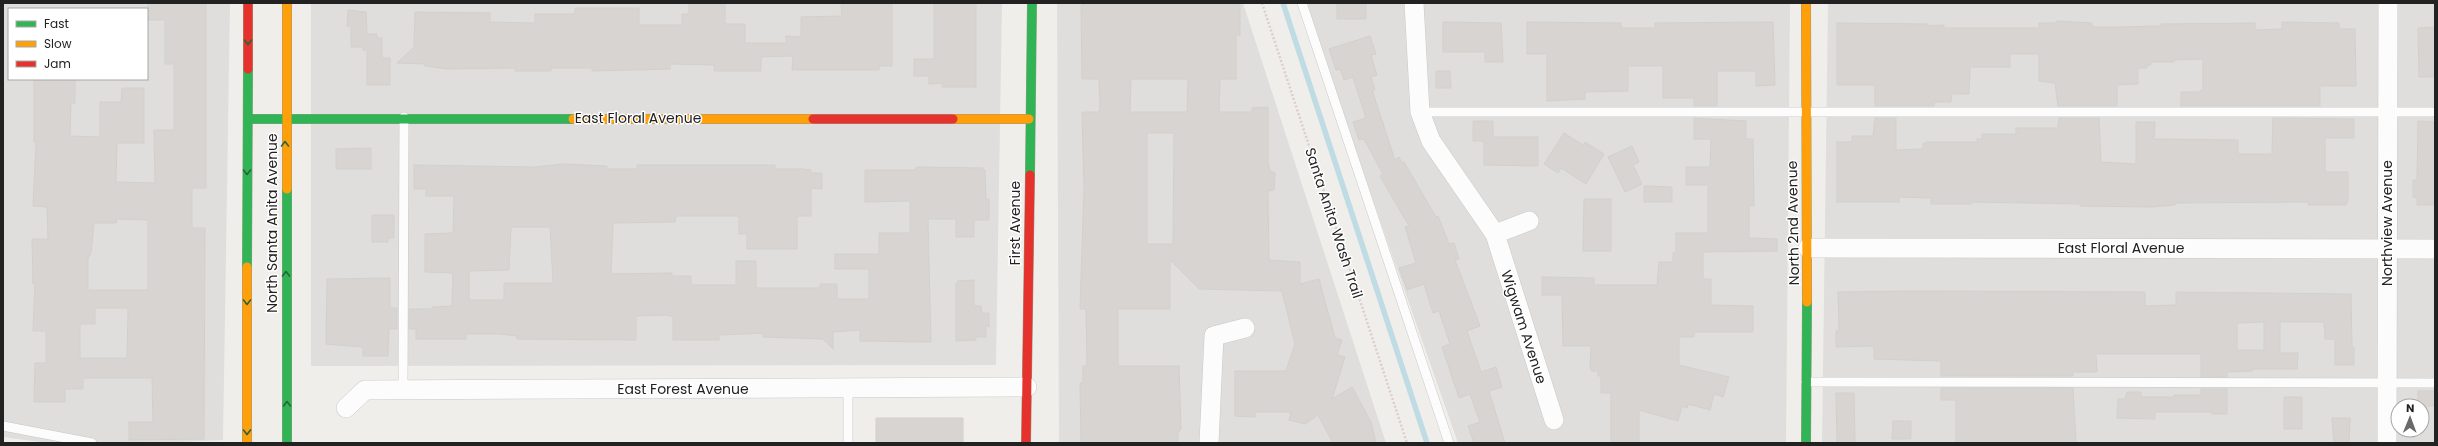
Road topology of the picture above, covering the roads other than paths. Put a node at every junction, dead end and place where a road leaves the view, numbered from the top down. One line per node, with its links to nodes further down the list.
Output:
1 (248, 3): 13 (street, North Santa Anita Avenue, one-way to 13)
2 (286, 3): 15 (street, North Santa Anita Avenue)
3 (1032, 3): 14 (street, First Avenue)
4 (1302, 3): 37 (lane)
5 (1414, 3): 8 (street, Wigwam Avenue)
6 (1806, 3): 9 (street, North 2nd Avenue)
7 (2388, 3): 10 (street, Northview Avenue)
8 (1420, 112): 9 (lane); 17 (street, Wigwam Avenue)
9 (1805, 112): 10 (lane); 18 (street, North 2nd Avenue)
10 (2387, 112): 11 (lane); 19 (street, Northview Avenue)
11 (2435, 112)
12 (404, 118): 14 (street, East Floral Avenue); 15 (street, East Floral Avenue); 27 (lane)
13 (248, 119): 15 (street, East Floral Avenue); 32 (street, North Santa Anita Avenue, one-way to 32)
14 (1029, 119): 25 (street, First Avenue)
15 (285, 120): 33 (street, North Santa Anita Avenue, one-way to 15)
16 (1529, 221): 17 (street)
17 (1495, 234): 29 (street, Wigwam Avenue)
18 (1808, 248): 19 (street, East Floral Avenue); 22 (street, North 2nd Avenue)
19 (2387, 249): 20 (street, East Floral Avenue); 23 (street, Northview Avenue)
20 (2435, 249)
21 (1245, 328): 36 (street)
22 (1806, 382): 23 (lane); 38 (street, North 2nd Avenue)
23 (2387, 383): 24 (lane); 39 (street, Northview Avenue)
24 (2435, 383)
25 (1027, 387): 26 (street, East Forest Avenue); 35 (street, First Avenue)
26 (848, 388): 27 (street, East Forest Avenue); 34 (lane)
27 (403, 390): 28 (street, East Forest Avenue)
28 (346, 408)
29 (1554, 420)
30 (3, 426): 31 (lane)
31 (92, 443)
32 (247, 443)
33 (287, 443)
34 (848, 443)
35 (1026, 443)
36 (1212, 443)
37 (1449, 443)
38 (1806, 443)
39 (2387, 443)

